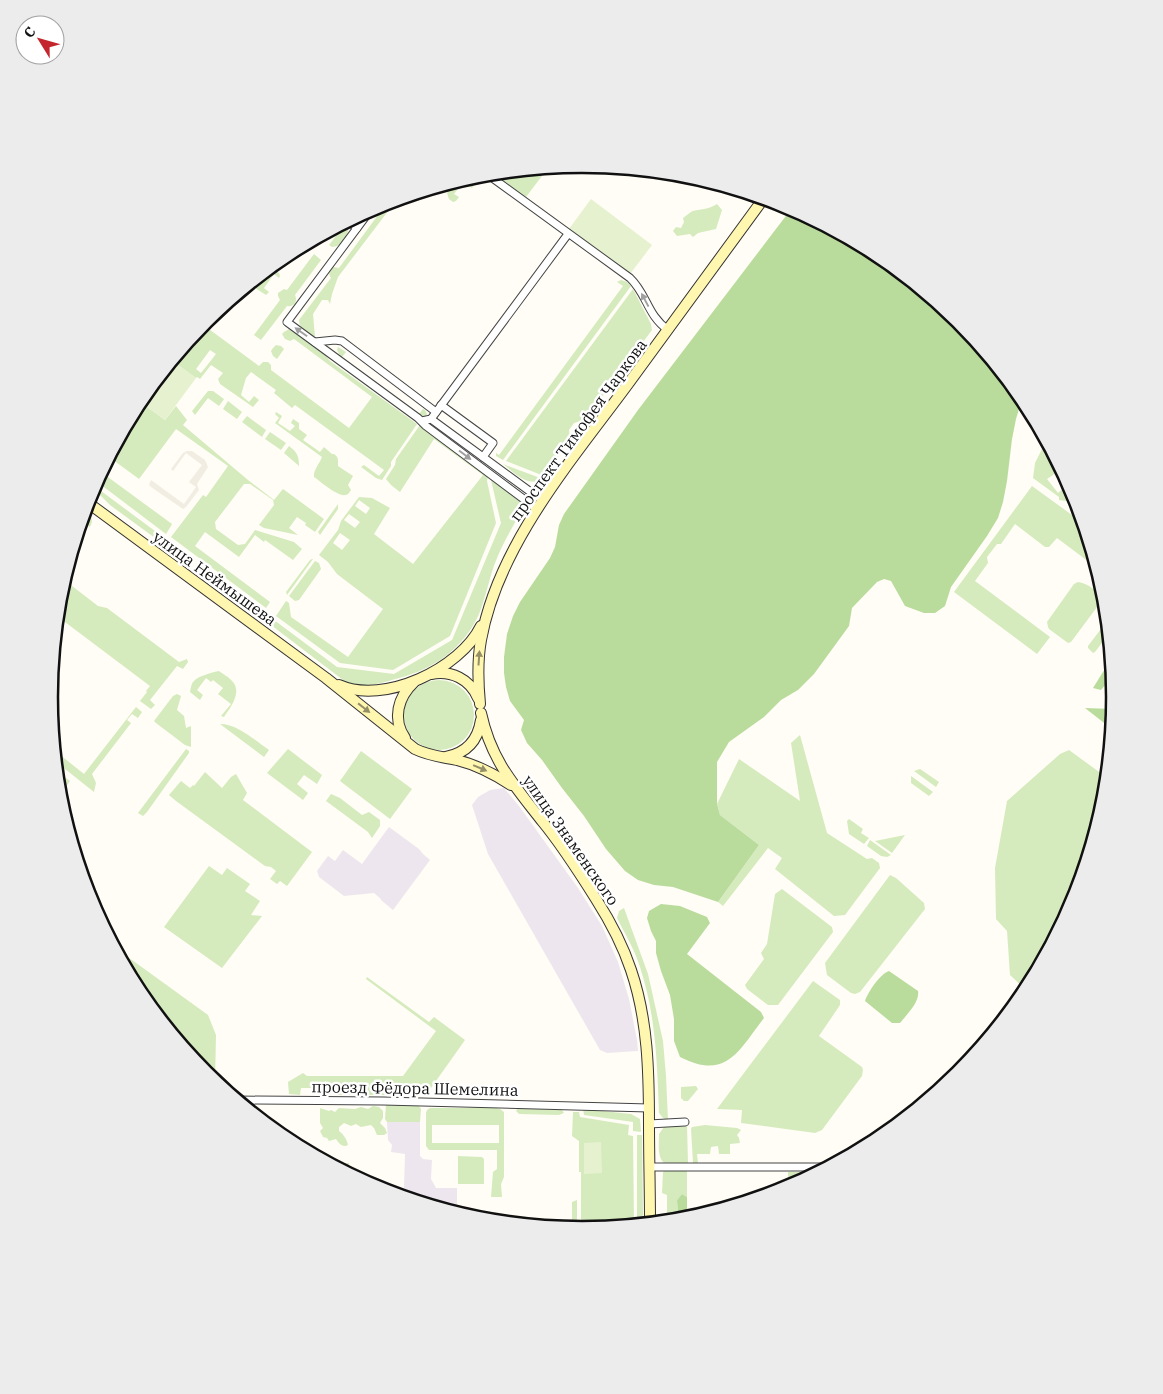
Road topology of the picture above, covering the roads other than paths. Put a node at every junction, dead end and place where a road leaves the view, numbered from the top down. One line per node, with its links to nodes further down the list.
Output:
1 (495, 180): 6 (street)
2 (759, 204): 7 (main road, проспект Тимофея Чаркова)
3 (362, 222): 5 (street)
4 (354, 225): 5 (street)
5 (357, 228): 8 (street, one-way to 5)
6 (568, 234): 7 (street, one-way to 6); 9 (street)
7 (668, 330): 14 (main road, проспект Тимофея Чаркова)
8 (315, 342): 10 (street); 12 (street)
9 (442, 405): 10 (street); 13 (street)
10 (436, 412): 11 (street)
11 (431, 419): 12 (street); 13 (street)
12 (424, 423): 14 (street, one-way to 14)
13 (483, 457): 14 (street)
14 (540, 505): 16 (main road, проспект Тимофея Чаркова)
15 (93, 507): 18 (main road, улица Неймышева)
16 (488, 612): 17 (main road); 20 (main road, проспект Тимофея Чаркова, one-way to 16)
17 (427, 675): 19 (main road); 20 (main road)
18 (326, 678): 19 (main road); 21 (main road, one-way to 21)
19 (417, 680): 21 (main road)
20 (481, 709): 22 (main road); 23 (main road, улица Знаменского)
21 (411, 746): 22 (main road)
22 (438, 757): 23 (main road, one-way to 23)
23 (517, 790): 25 (main road, улица Знаменского)
24 (247, 1100): 25 (street, проезд Фёдора Шемелина)
25 (649, 1108): 27 (main road, улица Знаменского)
26 (685, 1122): 27 (street)
27 (649, 1124): 28 (main road, улица Знаменского)
28 (650, 1167): 29 (street); 30 (main road, улица Знаменского)
29 (813, 1167)
30 (650, 1217)

